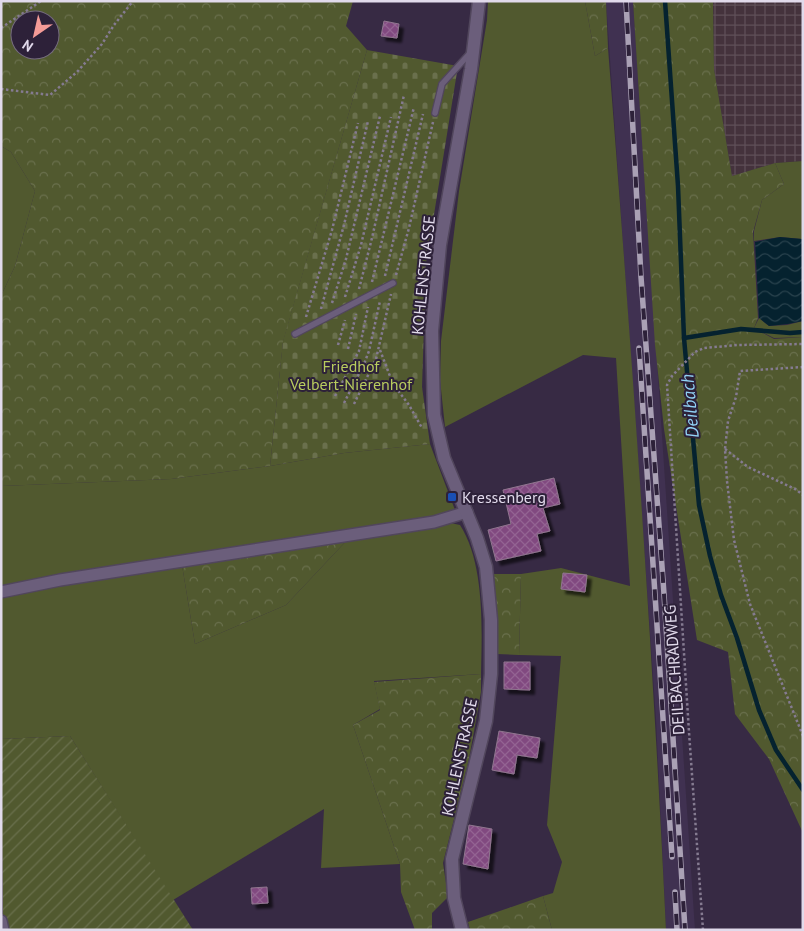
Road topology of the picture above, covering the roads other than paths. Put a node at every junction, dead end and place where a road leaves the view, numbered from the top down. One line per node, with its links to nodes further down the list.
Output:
1 (479, 1): 2 (main road, KOHLENSTRASSE)
2 (473, 50): 3 (lane); 6 (main road, KOHLENSTRASSE)
3 (435, 113)
4 (393, 283): 5 (lane)
5 (295, 334)
6 (467, 512): 7 (street); 10 (main road, KOHLENSTRASSE)
7 (1, 592)
8 (1, 921): 9 (street)
9 (3, 930)
10 (462, 930)

